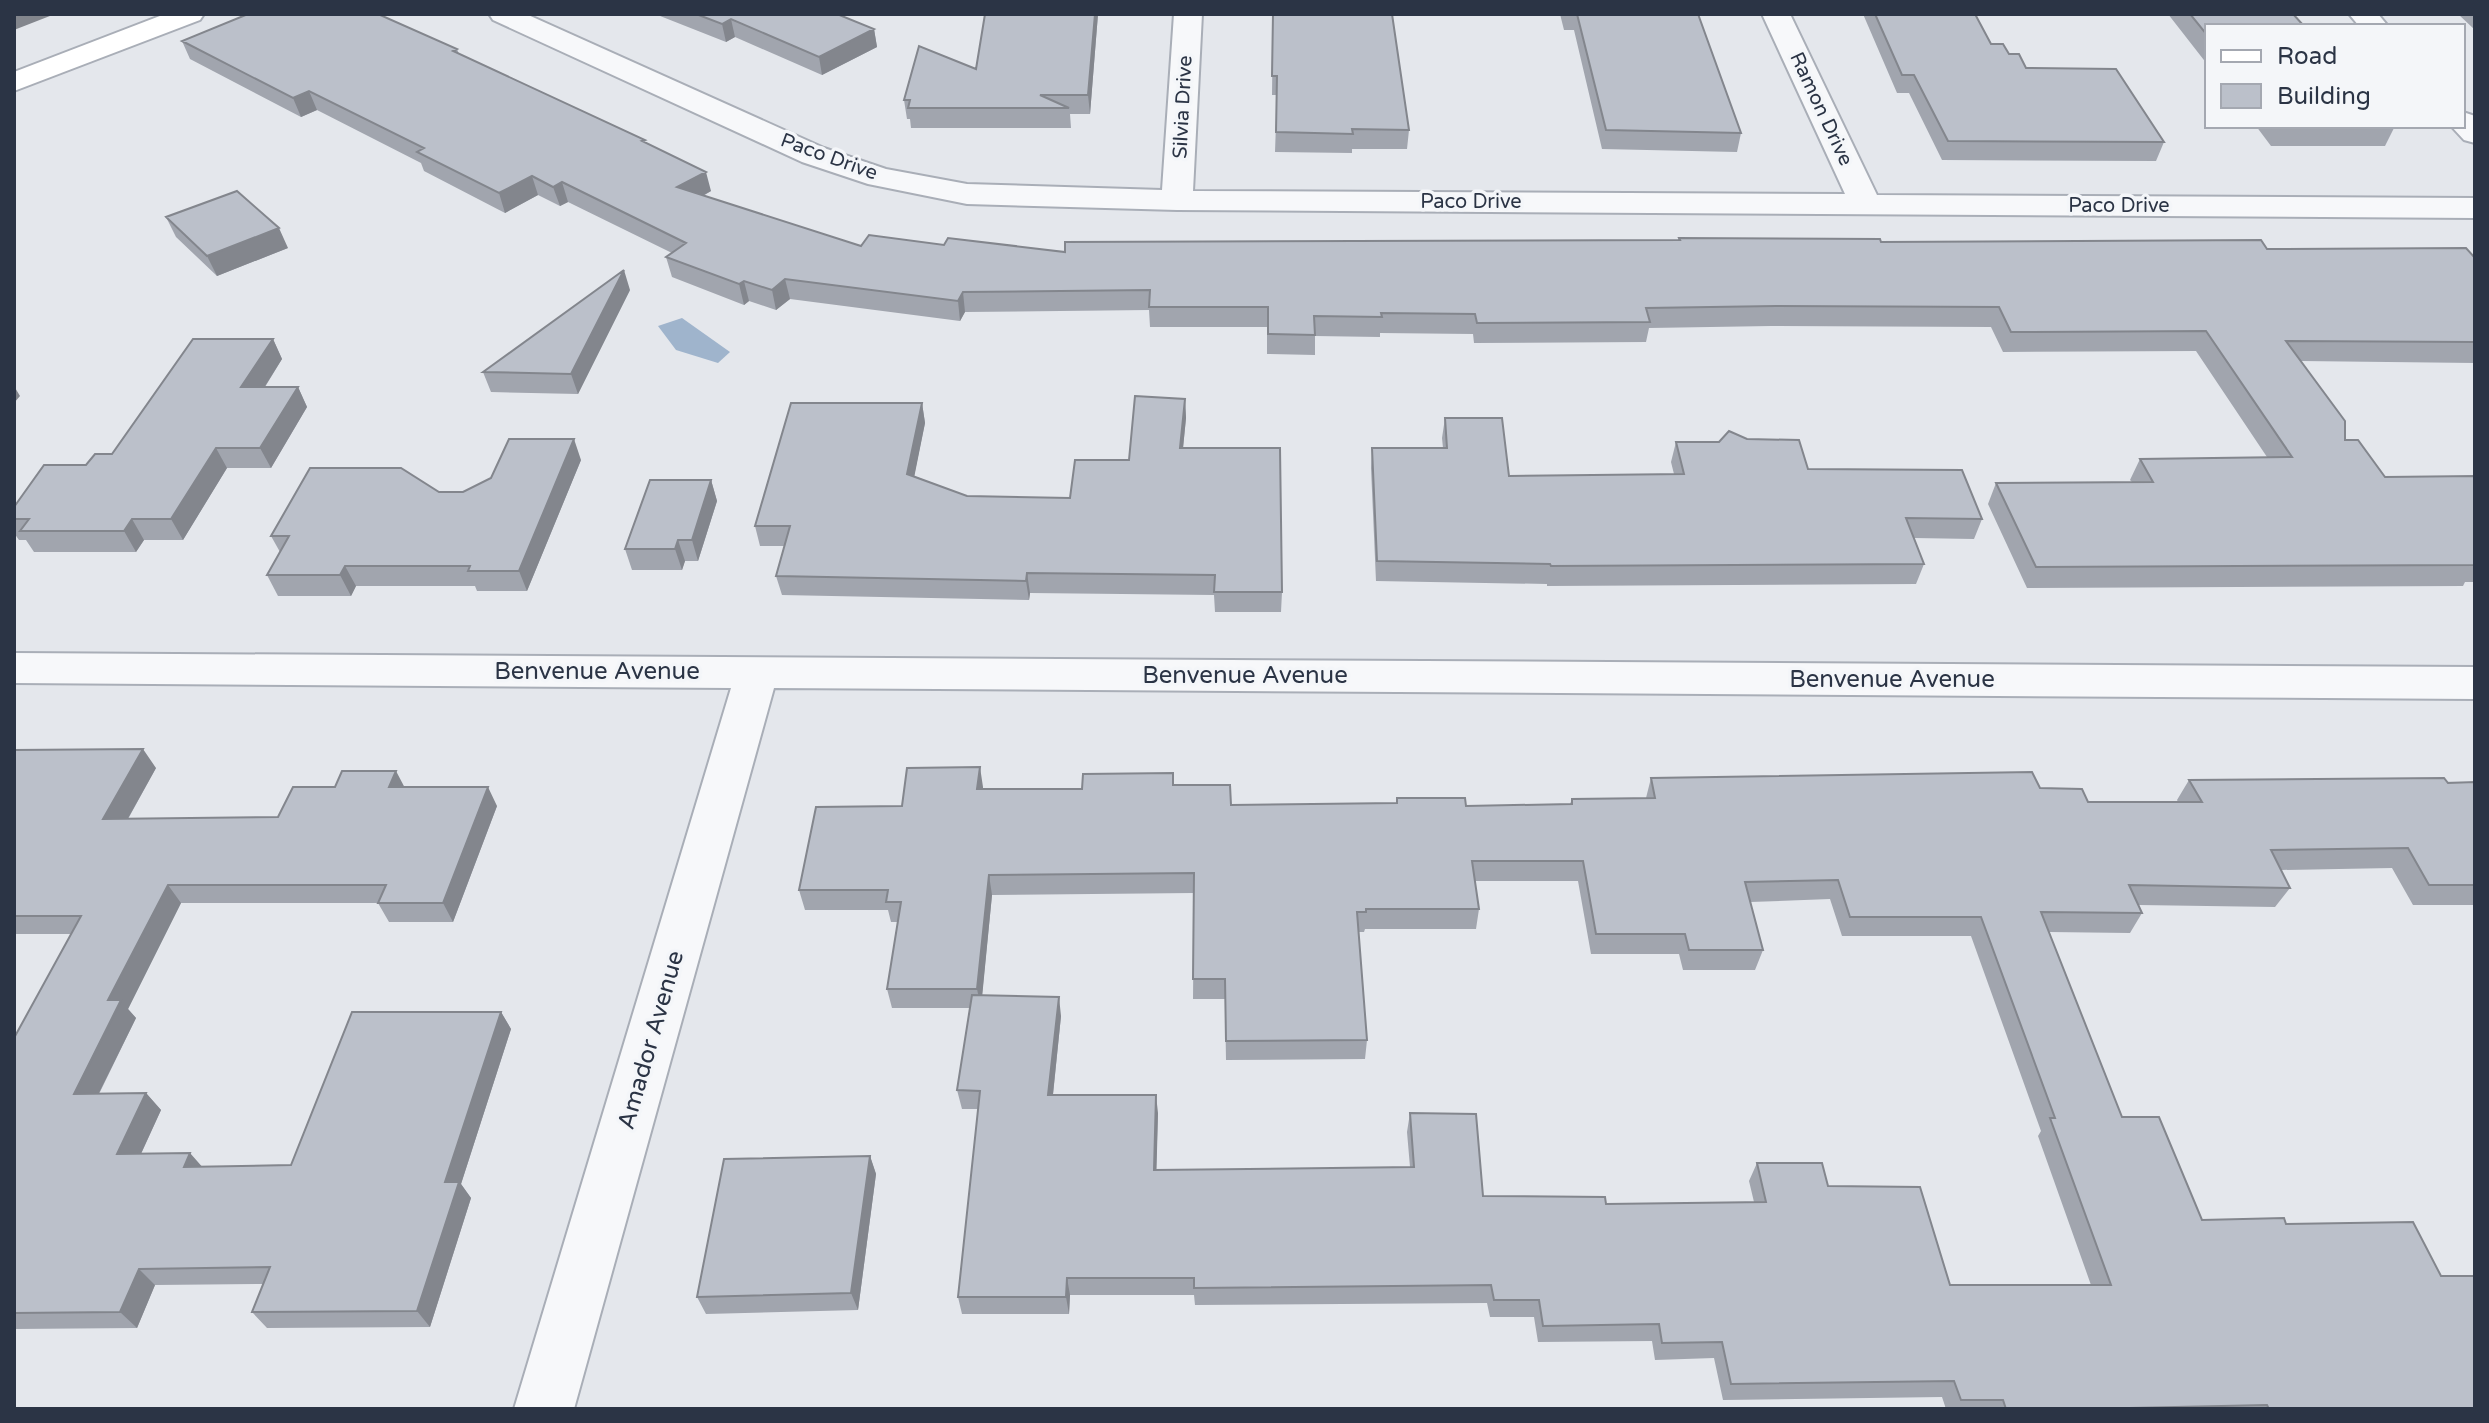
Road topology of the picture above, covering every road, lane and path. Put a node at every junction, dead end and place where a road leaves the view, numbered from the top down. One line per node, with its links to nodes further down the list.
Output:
1 (190, 14): 5 (main road)
2 (503, 14): 6 (street, Paco Drive)
3 (1188, 14): 6 (street, Silvia Drive)
4 (1776, 14): 7 (street, Ramon Drive)
5 (14, 82)
6 (1177, 200): 7 (street, Paco Drive)
7 (1865, 204): 8 (street, Paco Drive)
8 (2475, 208)
9 (14, 668): 10 (street, Benvenue Avenue)
10 (757, 672): 11 (street, Benvenue Avenue); 12 (street, Amador Avenue)
11 (2475, 683)
12 (544, 1409)

